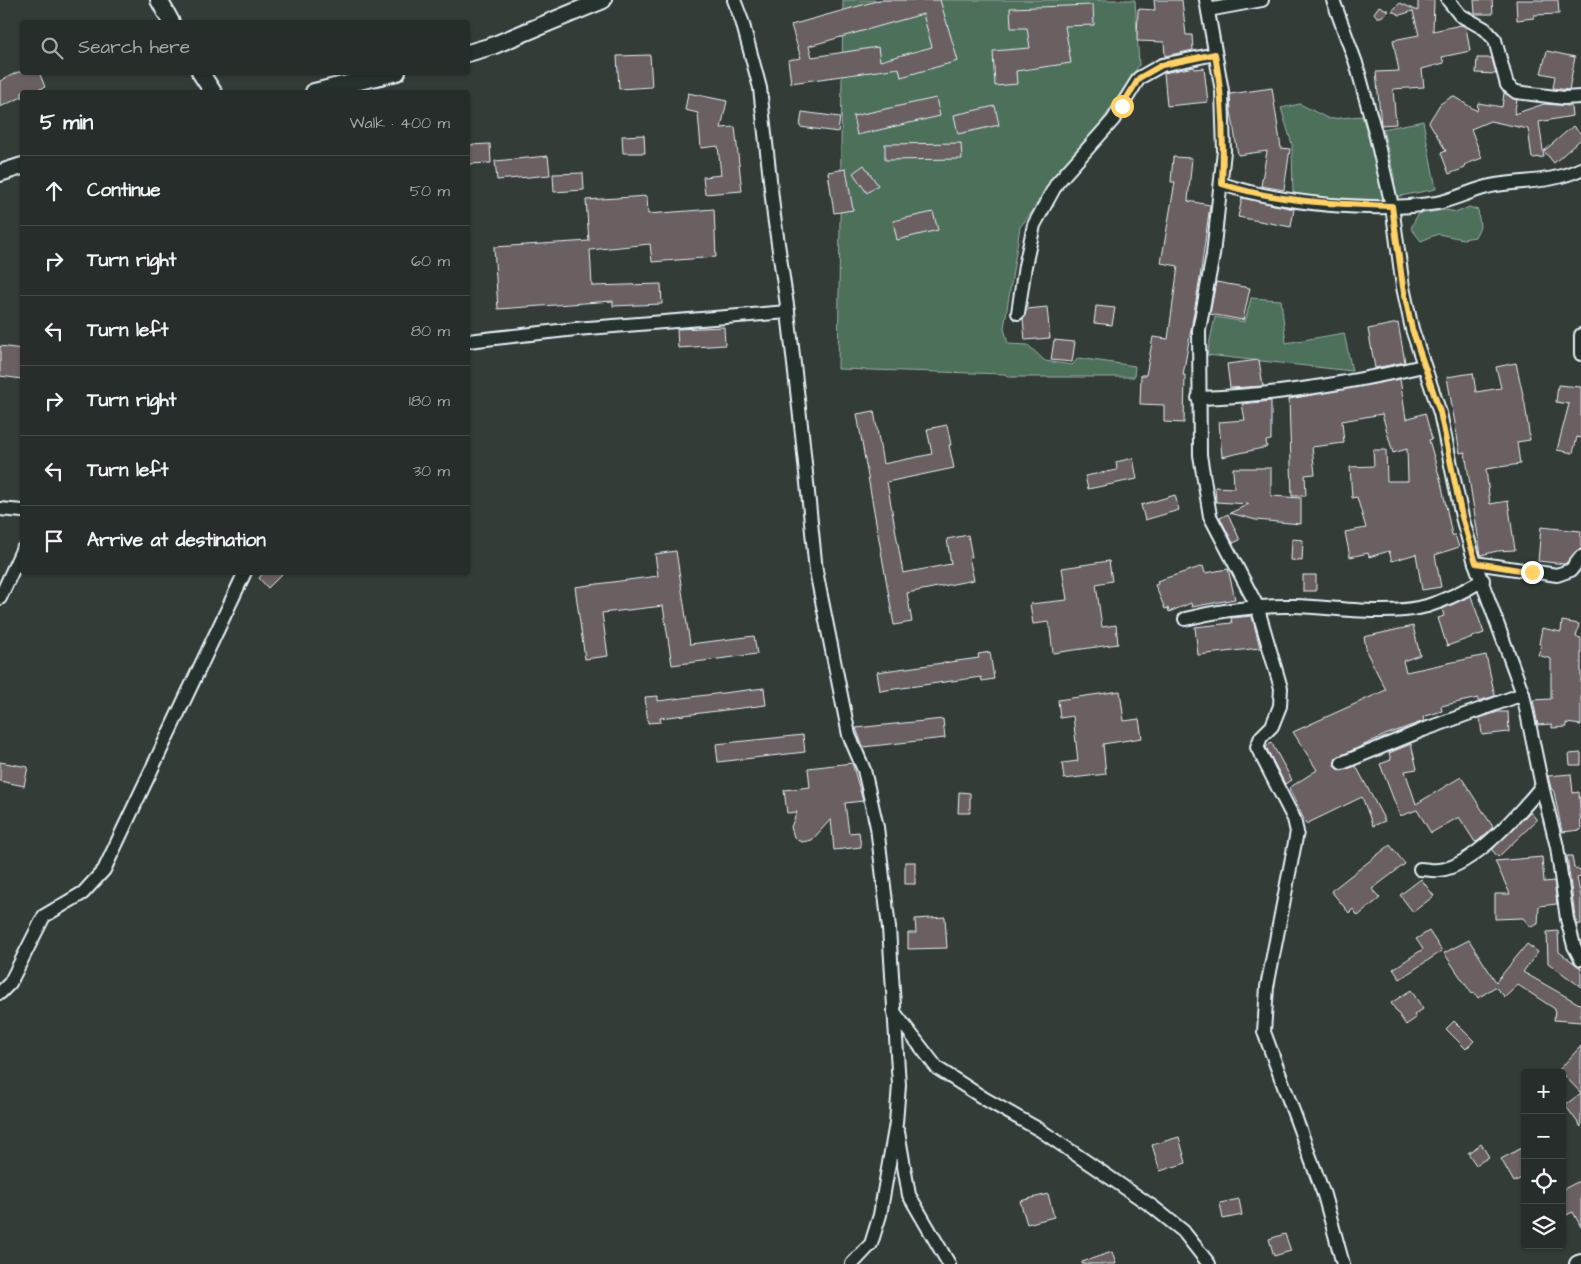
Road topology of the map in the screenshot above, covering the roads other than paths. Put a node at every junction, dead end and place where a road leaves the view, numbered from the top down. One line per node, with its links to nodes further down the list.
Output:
1 (159, 0): 8 (street)
2 (603, 0): 9 (street)
3 (734, 0): 21 (street)
4 (1262, 0): 7 (street)
5 (1333, 0): 20 (street)
6 (1448, 0): 15 (street)
7 (1207, 5): 10 (street)
8 (170, 20)
9 (470, 52)
10 (1215, 54): 19 (street); 22 (street)
11 (202, 75): 13 (street)
12 (385, 75): 14 (street)
13 (212, 90)
14 (322, 90)
15 (1581, 97)
16 (20, 167): 17 (street)
17 (0, 173)
18 (1581, 173): 20 (street)
19 (1222, 184): 20 (street); 27 (street)
20 (1392, 206): 26 (street)
21 (788, 312): 24 (street); 44 (street)
22 (1018, 313)
23 (1581, 335): 25 (street)
24 (470, 341)
25 (1581, 354)
26 (1424, 366): 27 (street); 32 (street)
27 (1198, 398): 36 (street)
28 (0, 509): 29 (street)
29 (20, 511)
30 (20, 554): 35 (street)
31 (1581, 557): 32 (street)
32 (1476, 563): 34 (street)
33 (243, 575): 43 (street)
34 (1483, 580): 36 (street); 38 (street)
35 (0, 598)
36 (1258, 606): 37 (street); 49 (street)
37 (1185, 619)
38 (1523, 694): 39 (street); 40 (street)
39 (1342, 763)
40 (1542, 786): 41 (street); 42 (street)
41 (1420, 868)
42 (1581, 959)
43 (0, 993)
44 (894, 1012): 45 (street); 48 (street)
45 (896, 1122): 46 (street); 47 (street)
46 (852, 1264)
47 (949, 1264)
48 (1209, 1264)
49 (1343, 1264)

